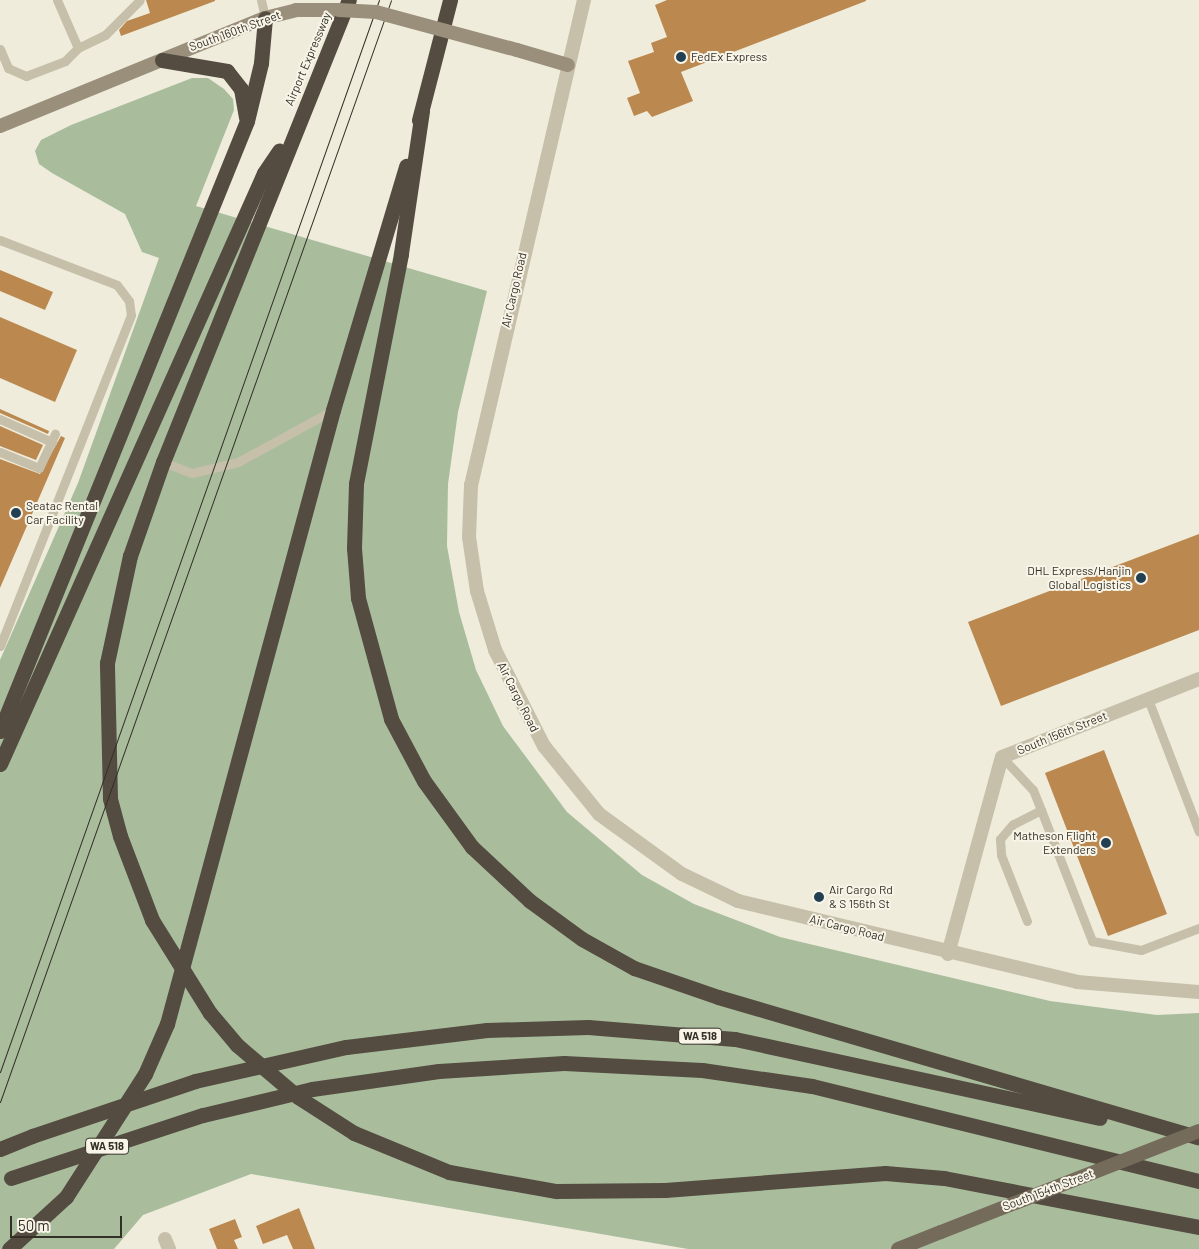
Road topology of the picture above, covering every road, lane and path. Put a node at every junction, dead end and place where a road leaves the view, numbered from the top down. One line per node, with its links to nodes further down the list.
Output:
1 (57, 0): 8 (lane)
2 (140, 0): 8 (lane)
3 (261, 0): 7 (lane)
4 (350, 0): 15 (highway, Airport Expressway)
5 (450, 0): 12 (highway)
6 (584, 0): 11 (street, Air Cargo Road)
7 (265, 18): 10 (main road, South 160th Street); 11 (main road, South 160th Street, bridge); 13 (highway)
8 (78, 48): 9 (lane)
9 (0, 49)
10 (162, 60): 13 (highway); 14 (main road, South 160th Street)
11 (568, 64): 31 (street, Air Cargo Road)
12 (422, 111): 17 (highway); 34 (highway)
13 (247, 121): 24 (highway)
14 (1, 124)
15 (294, 129): 20 (highway); 26 (highway)
16 (0, 240): 21 (lane)
17 (334, 410): 20 (lane); 39 (highway)
18 (0, 419): 19 (lane)
19 (0, 452)
20 (163, 462): 38 (highway, bridge)
21 (0, 646)
22 (1199, 679): 23 (street, South 156th Street)
23 (1148, 699): 25 (street, South 156th Street); 28 (lane)
24 (0, 731)
25 (1002, 757): 27 (lane); 31 (street, South 156th Street)
26 (0, 764)
27 (1041, 810): 29 (lane); 30 (lane)
28 (1199, 832)
29 (1027, 920)
30 (1199, 928)
31 (948, 954): 32 (street, Air Cargo Road)
32 (1199, 992)
33 (1199, 1131): 40 (main road, South 154th Street, bridge)
34 (1199, 1138): 35 (highway, WA 518, bridge)
35 (0, 1149)
36 (6, 1180): 37 (highway, WA 518, bridge)
37 (1199, 1181)
38 (1199, 1227)
39 (9, 1249)
40 (898, 1249)

